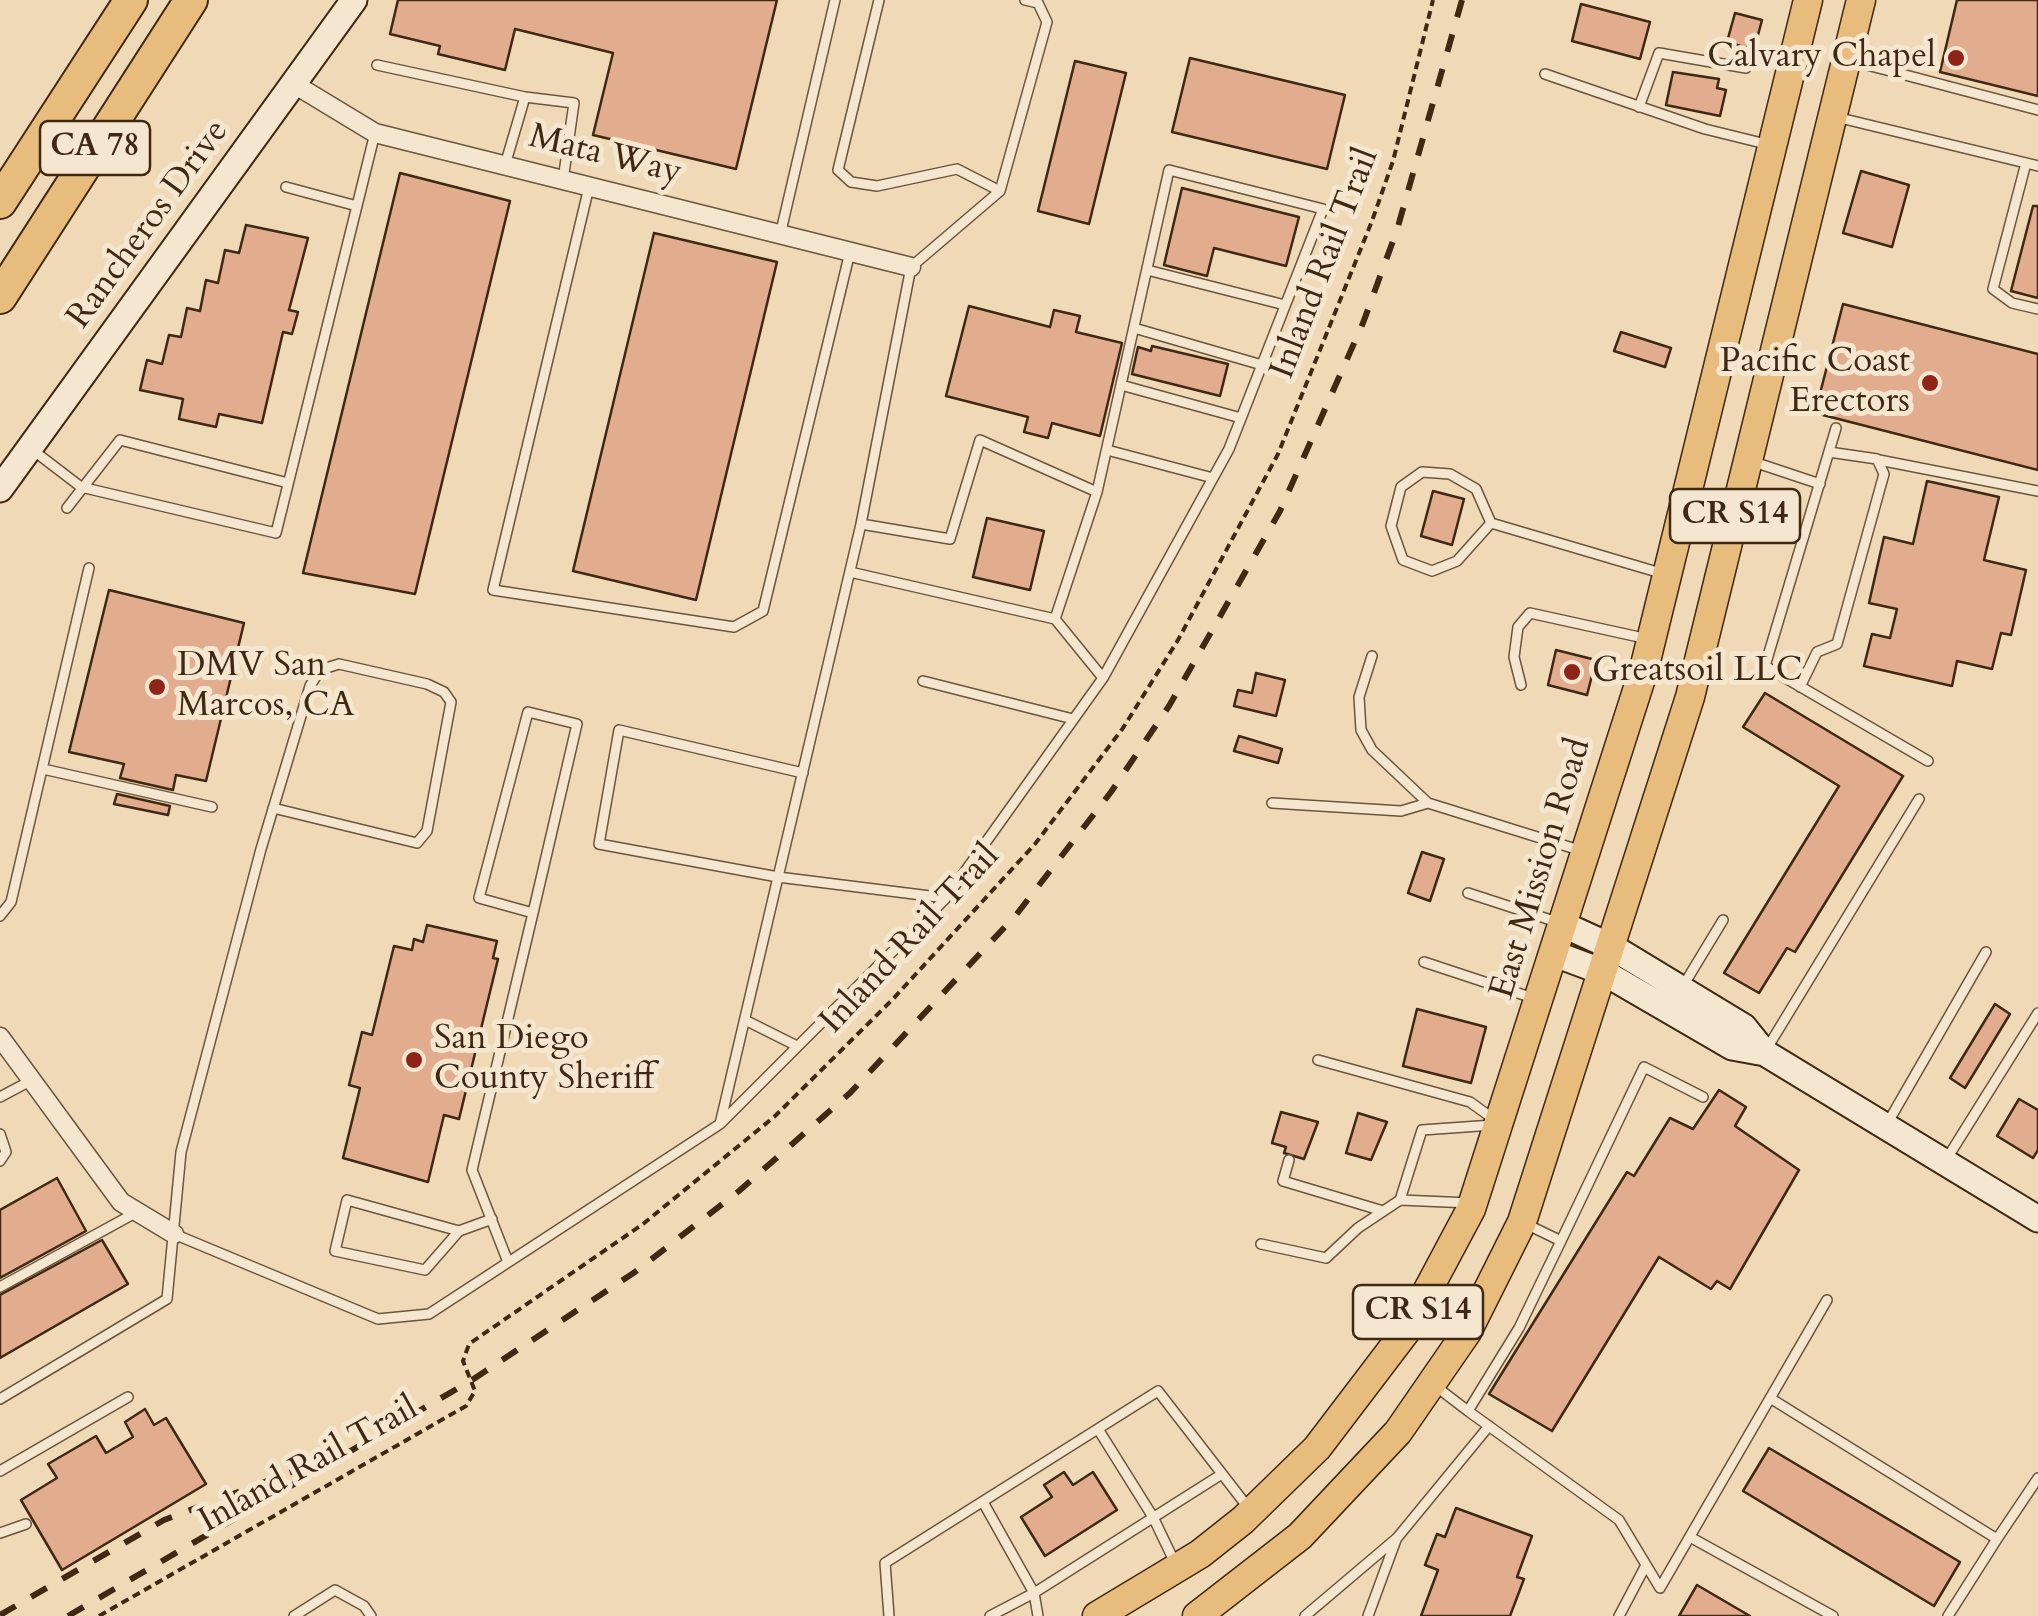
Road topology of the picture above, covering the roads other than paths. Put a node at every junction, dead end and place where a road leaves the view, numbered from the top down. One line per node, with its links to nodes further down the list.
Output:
1 (131, 0): 13 (highway, CA 78)
2 (190, 0): 35 (highway, CA 78)
3 (354, 0): 14 (main road, Rancheros Drive)
4 (835, 0): 31 (lane)
5 (879, 0): 28 (lane)
6 (1025, 0): 28 (lane)
7 (1808, 0): 20 (main road, East Mission Road / CR S14)
8 (1862, 0): 9 (main road, CR S14)
9 (1847, 60): 17 (lane); 18 (main road, CR S14)
10 (377, 65): 15 (lane)
11 (1746, 68): 16 (lane)
12 (1545, 74): 16 (lane)
13 (76, 84): 22 (highway); 29 (highway, CA 78)
14 (294, 84): 19 (street, Mata Way); 43 (main road, Rancheros Drive)
15 (525, 97): 23 (lane); 25 (lane)
16 (1639, 106): 20 (lane)
17 (2038, 110)
18 (1833, 116): 21 (lane); 47 (main road, CR S14)
19 (374, 133): 23 (street, Mata Way); 30 (lane)
20 (1772, 146): 60 (main road, East Mission Road / CR S14)
21 (2026, 163): 24 (lane); 37 (lane)
22 (0, 164)
23 (505, 165): 25 (street, Mata Way)
24 (2038, 166)
25 (562, 180): 27 (street, Mata Way)
26 (286, 186): 30 (lane)
27 (589, 186): 31 (street, Mata Way); 32 (lane)
28 (1000, 191): 33 (lane)
29 (0, 202)
30 (356, 206): 49 (lane)
31 (781, 231): 32 (street, Mata Way)
32 (850, 252): 33 (street, Mata Way)
33 (911, 267): 57 (lane)
34 (1147, 270): 36 (lane); 36 (lane); 38 (lane)
35 (0, 297)
36 (1285, 305): 39 (lane)
37 (2038, 309)
38 (1134, 328): 39 (lane); 40 (lane)
39 (1262, 365): 41 (lane)
40 (1121, 385): 41 (lane); 44 (lane)
41 (1242, 418): 48 (lane)
42 (1836, 428): 45 (lane)
43 (31, 450): 51 (lane); 52 (main road, Rancheros Drive)
44 (1107, 450): 48 (lane); 54 (lane)
45 (1829, 452): 46 (lane); 50 (lane)
46 (1877, 459): 53 (lane); 67 (lane)
47 (1748, 460): 50 (lane); 87 (main road, CR S14)
48 (1213, 478): 64 (lane)
49 (288, 483): 51 (lane); 51 (lane)
50 (1820, 484): 67 (lane)
51 (81, 487): 55 (lane)
52 (0, 489)
53 (2038, 491)
54 (1098, 492): 57 (lane); 61 (lane)
55 (67, 508)
56 (1491, 522): 56 (lane); 60 (lane)
57 (861, 524): 59 (lane)
58 (89, 568): 70 (lane)
59 (850, 572): 61 (lane); 71 (lane)
60 (1666, 574): 62 (main road, East Mission Road / CR S14)
61 (1055, 620): 64 (lane)
62 (1651, 640): 66 (lane); 77 (main road, East Mission Road / CR S14)
63 (1372, 656): 74 (lane)
64 (1102, 678): 68 (lane)
65 (923, 681): 68 (lane)
66 (1521, 685)
67 (1800, 686): 69 (lane)
68 (1073, 719): 80 (lane)
69 (1928, 761)
70 (42, 769): 75 (lane); 82 (lane)
71 (802, 773): 78 (lane); 78 (lane)
72 (1920, 799): 95 (lane)
73 (1272, 803): 74 (lane)
74 (1428, 803): 77 (lane)
75 (212, 807)
76 (273, 808): 76 (lane); 115 (lane)
77 (1587, 852): 84 (main road, East Mission Road / CR S14)
78 (778, 877): 80 (lane); 92 (lane)
79 (1468, 893): 84 (lane)
80 (946, 898): 94 (lane)
81 (533, 913): 81 (lane); 112 (lane)
82 (0, 916)
83 (1724, 920): 89 (lane)
84 (1564, 925): 86 (main road, East Mission Road / CR S14); 87 (main road)
85 (1986, 952): 102 (lane)
86 (1555, 954): 87 (main road); 90 (main road, East Mission Road / CR S14)
87 (1607, 960): 89 (main road); 95 (main road); 113 (main road, CR S14)
88 (1424, 962): 90 (lane)
89 (1680, 989): 95 (main road)
90 (1540, 1000): 101 (main road, East Mission Road / CR S14)
91 (2038, 1013): 106 (lane)
92 (745, 1020): 94 (lane); 100 (lane)
93 (0, 1037): 97 (street)
94 (798, 1046): 100 (lane)
95 (1765, 1053): 102 (main road)
96 (1318, 1060): 101 (lane)
97 (32, 1080): 98 (lane); 110 (street)
98 (0, 1097)
99 (1703, 1097): 116 (lane)
100 (720, 1124): 118 (lane)
101 (1501, 1125): 107 (lane); 108 (main road, East Mission Road / CR S14)
102 (1886, 1126): 106 (main road)
103 (0, 1134): 105 (lane)
104 (1288, 1160): 109 (lane)
105 (0, 1161)
106 (1944, 1162): 111 (main road)
107 (1400, 1200): 108 (lane); 109 (lane)
108 (1473, 1203): 132 (main road, East Mission Road / CR S14)
109 (1383, 1211): 117 (lane)
110 (137, 1212): 115 (street); 119 (lane)
111 (2036, 1214)
112 (492, 1220): 114 (lane); 118 (lane)
113 (1522, 1222): 116 (lane); 121 (main road, CR S14)
114 (459, 1231): 114 (lane)
115 (174, 1234): 118 (lane); 124 (lane)
116 (1562, 1240): 125 (lane)
117 (1261, 1244)
118 (508, 1262)
119 (0, 1287)
120 (1827, 1300): 123 (lane)
121 (1432, 1384): 125 (lane); 148 (main road, CR S14)
122 (128, 1396): 128 (lane)
123 (1770, 1398): 136 (lane); 138 (lane)
124 (0, 1400)
125 (1468, 1411): 126 (lane)
126 (1490, 1426): 137 (lane); 139 (lane)
127 (1098, 1429): 129 (lane); 131 (lane); 133 (lane)
128 (0, 1471)
129 (1222, 1474): 132 (lane); 133 (lane)
130 (2038, 1478): 138 (lane)
131 (983, 1502): 141 (lane); 144 (lane)
132 (1252, 1512): 140 (main road, East Mission Road / CR S14)
133 (1153, 1517): 140 (lane); 141 (lane)
134 (26, 1524): 135 (lane)
135 (0, 1533)
136 (1690, 1537): 139 (lane); 152 (lane)
137 (1398, 1538): 149 (lane); 150 (lane)
138 (1997, 1539): 153 (lane)
139 (1646, 1566): 151 (lane)
140 (1178, 1570): 147 (main road, East Mission Road / CR S14)
141 (1034, 1593): 145 (lane); 146 (lane)
142 (294, 1616): 143 (lane)
143 (370, 1616)
144 (888, 1616)
145 (990, 1616)
146 (1038, 1616)
147 (1097, 1616)
148 (1197, 1616)
149 (1305, 1616)
150 (1368, 1616)
151 (1619, 1616)
152 (1833, 1616)
153 (1948, 1616)

